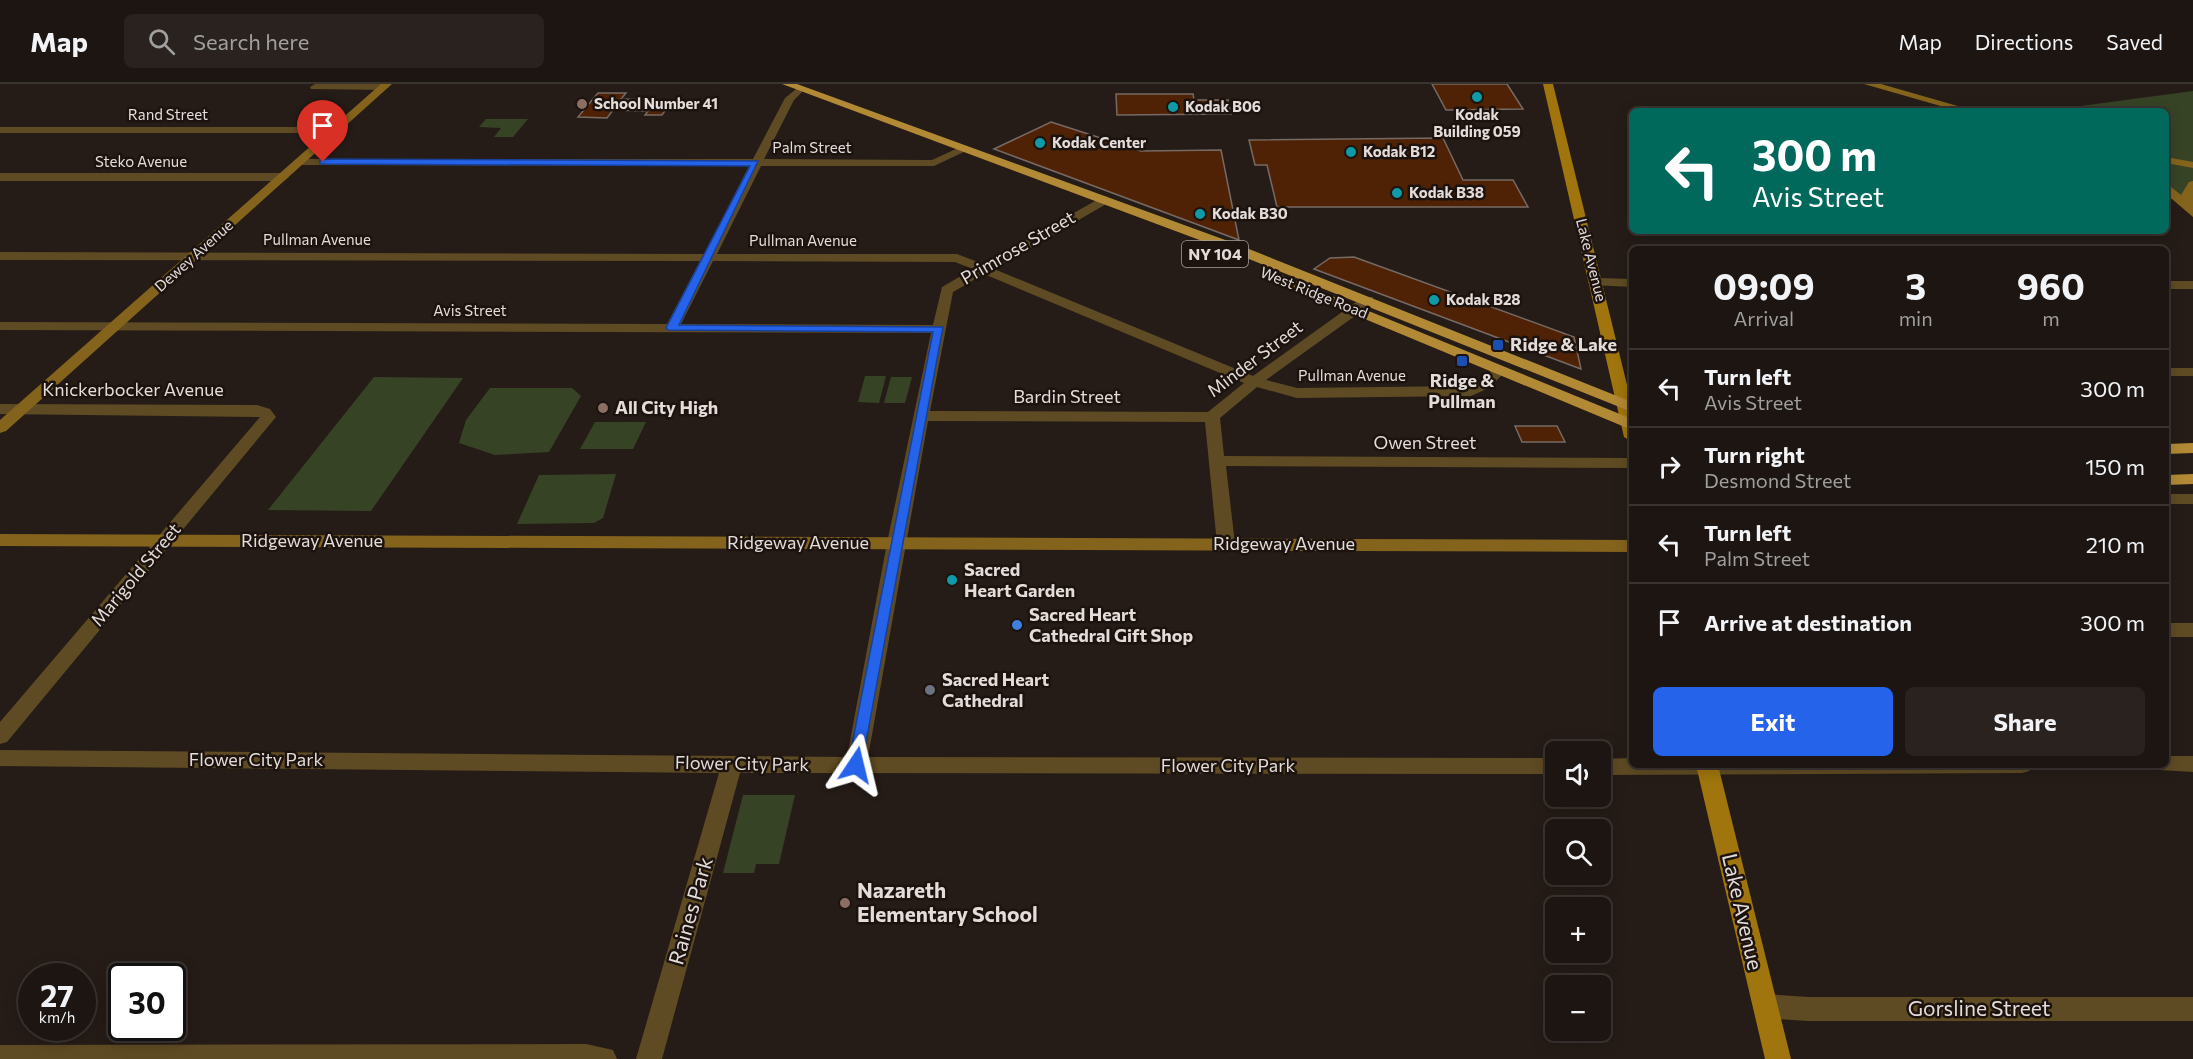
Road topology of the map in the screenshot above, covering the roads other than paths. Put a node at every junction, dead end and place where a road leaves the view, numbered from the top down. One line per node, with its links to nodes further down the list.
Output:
1 (787, 84): 6 (highway, West Ridge Road / NY 104)
2 (1548, 84): 25 (main road, Lake Avenue)
3 (1869, 84): 7 (street)
4 (386, 85): 5 (street); 8 (street, Dewey Avenue)
5 (315, 87)
6 (800, 89): 10 (highway, West Ridge Road / NY 104); 13 (street)
7 (1959, 108)
8 (336, 129): 9 (street, Rand Street); 12 (street, Dewey Avenue)
9 (0, 130)
10 (962, 150): 13 (street, Palm Street); 19 (highway, West Ridge Road / NY 104)
11 (2169, 161): 14 (street)
12 (300, 162): 13 (street, Palm Street); 16 (street, Dewey Avenue)
13 (755, 163): 23 (street)
14 (2193, 165)
15 (0, 177): 16 (street, Steko Avenue)
16 (283, 177): 22 (street, Dewey Avenue)
17 (2193, 185): 20 (street)
18 (2169, 190): 20 (street)
19 (1098, 203): 24 (street, Primrose Street); 29 (highway, West Ridge Road / NY 104); 30 (highway, West Ridge Road / NY 104)
20 (2192, 212)
21 (0, 256): 22 (street, Pullman Avenue)
22 (194, 256): 23 (street, Pullman Avenue); 32 (street, Dewey Avenue)
23 (708, 257): 24 (street, Pullman Avenue); 33 (street)
24 (982, 269): 34 (street, Primrose Street); 38 (street, Pullman Avenue)
25 (1597, 282): 26 (street); 39 (main road, Lake Avenue)
26 (1629, 283)
27 (2169, 285): 28 (street)
28 (2193, 285)
29 (1368, 300): 30 (street, Minder Street); 39 (highway, West Ridge Road / NY 104)
30 (1353, 309): 35 (highway, West Ridge Road / NY 104); 38 (street, Minder Street)
31 (0, 326): 32 (street, Avis Street)
32 (114, 327): 33 (street, Avis Street); 41 (street, Dewey Avenue)
33 (672, 328): 34 (street, Avis Street)
34 (939, 329): 43 (street, Primrose Street)
35 (1500, 370): 38 (street, Pullman Avenue); 45 (highway, West Ridge Road / NY 104)
36 (2169, 372): 37 (street)
37 (2193, 372)
38 (1254, 382): 44 (street, Minder Street)
39 (1628, 406)
40 (0, 409): 41 (street, Knickerbocker Avenue)
41 (22, 409): 42 (street, Knickerbocker Avenue); 46 (street, Dewey Avenue)
42 (265, 412): 56 (street, Marigold Street)
43 (922, 416): 44 (street, Bardin Street); 57 (street, Primrose Street)
44 (1212, 417): 49 (street, Minder Street)
45 (1629, 427)
46 (0, 429)
47 (2193, 448): 48 (highway)
48 (2169, 449)
49 (1217, 462): 50 (street, Owen Street); 58 (street, Minder Street)
50 (1629, 463)
51 (2193, 479): 52 (highway)
52 (2169, 480)
53 (2169, 499): 54 (street)
54 (2193, 499)
55 (0, 540): 56 (street, Ridgeway Avenue)
56 (165, 541): 57 (street, Ridgeway Avenue); 62 (street, Marigold Street)
57 (896, 543): 58 (street, Ridgeway Avenue); 67 (street, Primrose Street)
58 (1226, 544): 59 (street, Ridgeway Avenue)
59 (1629, 546)
60 (2169, 630): 61 (street)
61 (2193, 630)
62 (0, 736)
63 (0, 758): 64 (street, Flower City Park)
64 (732, 764): 67 (street, Flower City Park); 76 (street, Raines Park)
65 (2169, 764): 66 (street)
66 (2193, 764)
67 (856, 765): 68 (street, Flower City Park)
68 (1545, 766)
69 (1611, 766): 70 (street)
70 (1629, 766)
71 (1707, 768): 72 (main road, Lake Avenue)
72 (1765, 1006): 73 (street, Gorsline Street); 77 (main road, Lake Avenue)
73 (2193, 1010)
74 (0, 1058): 75 (street)
75 (604, 1059)
76 (649, 1059)
77 (1778, 1059)

